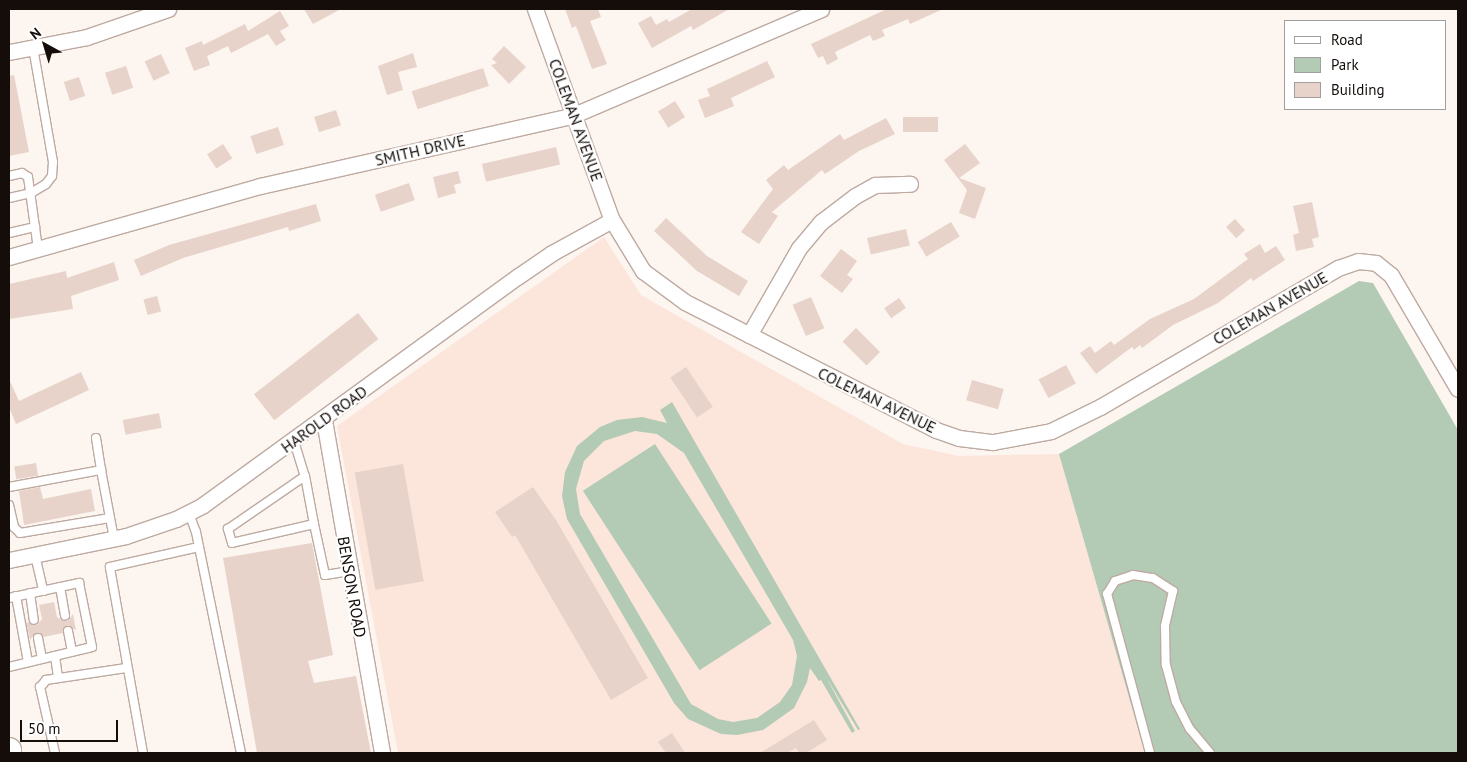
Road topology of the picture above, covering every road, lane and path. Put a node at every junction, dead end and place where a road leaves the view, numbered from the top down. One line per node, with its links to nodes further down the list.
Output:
1 (168, 9): 4 (street)
2 (535, 9): 6 (street, COLEMAN AVENUE)
3 (820, 9): 6 (street, SMITH DRIVE)
4 (33, 47): 5 (street); 9 (lane)
5 (9, 52)
6 (574, 115): 11 (street, COLEMAN AVENUE); 14 (street, SMITH DRIVE)
7 (9, 176): 9 (lane)
8 (910, 184): 16 (street)
9 (30, 193): 10 (lane); 12 (lane)
10 (9, 198)
11 (612, 220): 16 (street, COLEMAN AVENUE); 18 (street, HAROLD ROAD)
12 (35, 227): 13 (lane); 14 (lane)
13 (9, 233)
14 (38, 249): 15 (street, SMITH DRIVE)
15 (9, 257)
16 (749, 335): 17 (street, COLEMAN AVENUE)
17 (1458, 389)
18 (324, 420): 20 (street, HAROLD ROAD); 32 (street, BENSON ROAD)
19 (96, 438): 21 (lane)
20 (294, 441): 22 (lane); 25 (street, HAROLD ROAD)
21 (101, 470): 23 (lane); 26 (lane)
22 (305, 476): 27 (lane); 27 (lane)
23 (9, 487)
24 (9, 505): 26 (lane)
25 (189, 513): 28 (street, HAROLD ROAD); 29 (lane)
26 (110, 518): 28 (lane)
27 (314, 524): 32 (lane)
28 (114, 539): 30 (street, HAROLD ROAD)
29 (199, 547): 46 (lane); 50 (lane)
30 (36, 555): 31 (street, HAROLD ROAD); 34 (lane)
31 (9, 560)
32 (349, 571): 51 (street, BENSON ROAD)
33 (60, 587): 34 (lane); 37 (lane); 41 (lane)
34 (43, 591): 35 (lane)
35 (30, 593): 36 (lane); 38 (lane)
36 (12, 597): 44 (lane)
37 (65, 616)
38 (34, 620)
39 (68, 631): 41 (lane)
40 (38, 638): 43 (lane)
41 (72, 652): 42 (lane)
42 (55, 656): 43 (lane); 47 (lane)
43 (42, 658): 44 (lane)
44 (28, 662): 45 (lane)
45 (9, 667)
46 (126, 668): 47 (lane); 49 (lane)
47 (58, 678): 48 (lane)
48 (55, 753)
49 (143, 753)
50 (241, 753)
51 (382, 753)
52 (1150, 753): 53 (lane)
53 (1210, 753)

